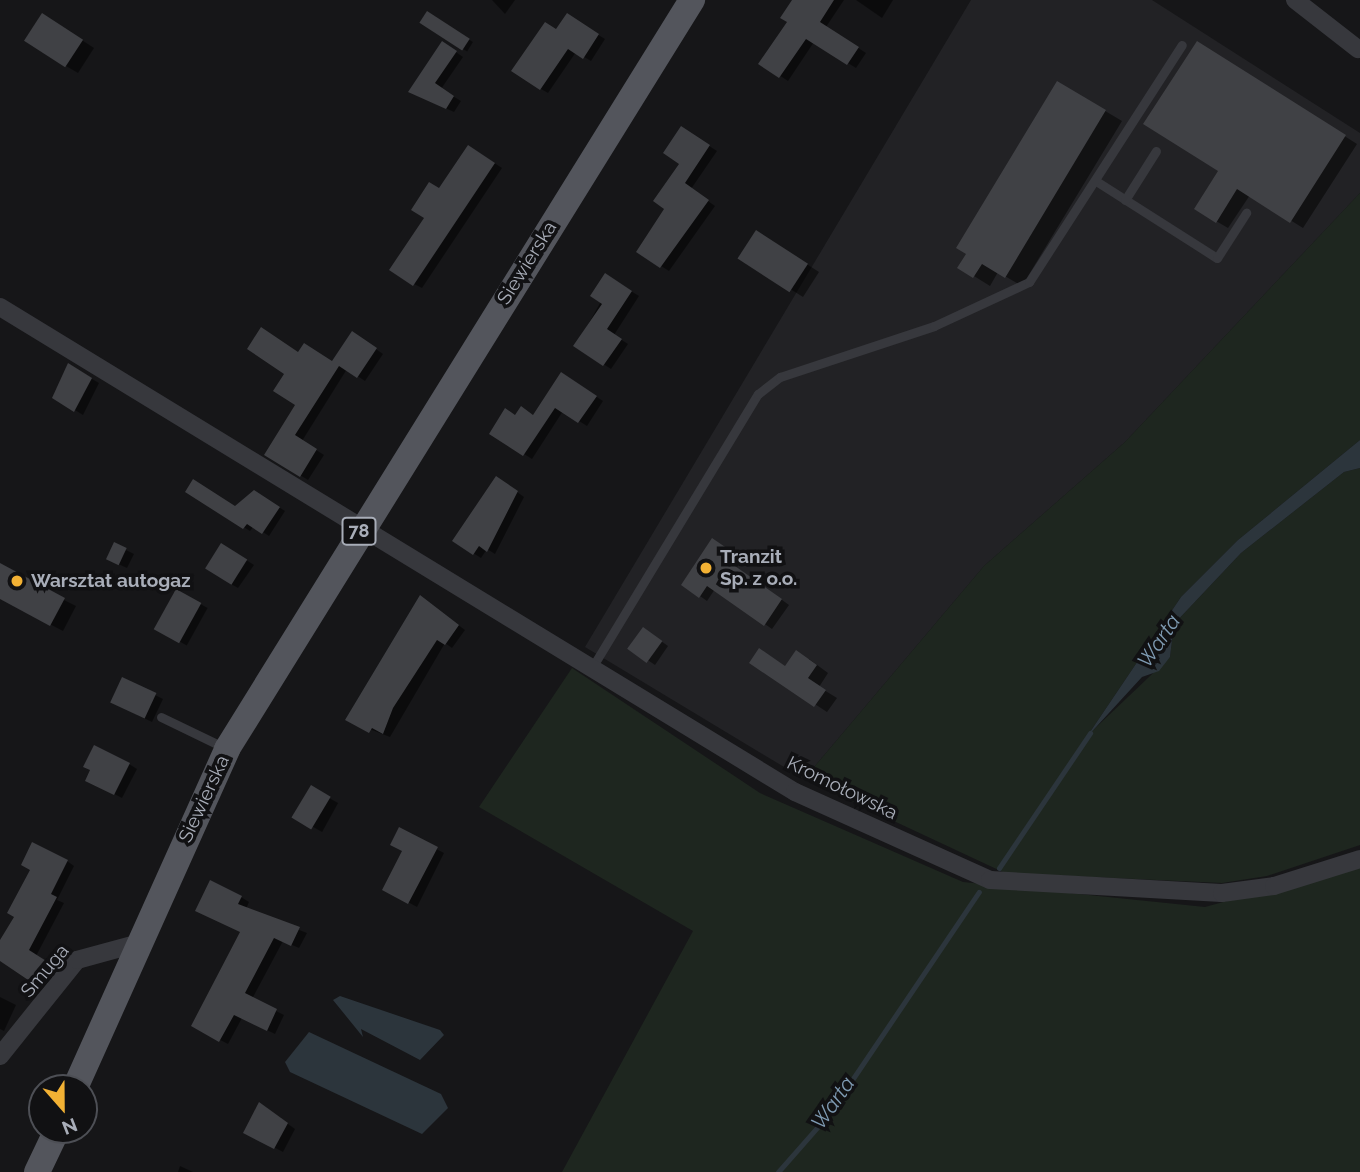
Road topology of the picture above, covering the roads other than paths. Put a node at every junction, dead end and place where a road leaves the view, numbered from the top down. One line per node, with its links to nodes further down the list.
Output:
1 (692, 0): 10 (main road, Siewierska / 78)
2 (1296, 0): 4 (street)
3 (1182, 45): 6 (lane)
4 (1357, 49)
5 (1156, 151): 7 (lane)
6 (1096, 181): 7 (lane); 11 (lane)
7 (1125, 200): 8 (lane)
8 (1246, 212)
9 (0, 307): 10 (street)
10 (362, 525): 11 (street, Kromołowska); 13 (main road, Siewierska / 78)
11 (593, 666): 14 (street, Kromołowska)
12 (161, 717): 13 (lane)
13 (227, 749): 15 (main road, Siewierska / 78)
14 (1360, 859)
15 (139, 943): 16 (street, Smuga); 17 (main road, Siewierska / 78)
16 (0, 1056)
17 (81, 1074)
18 (50, 1144): 19 (main road)
19 (37, 1172)

